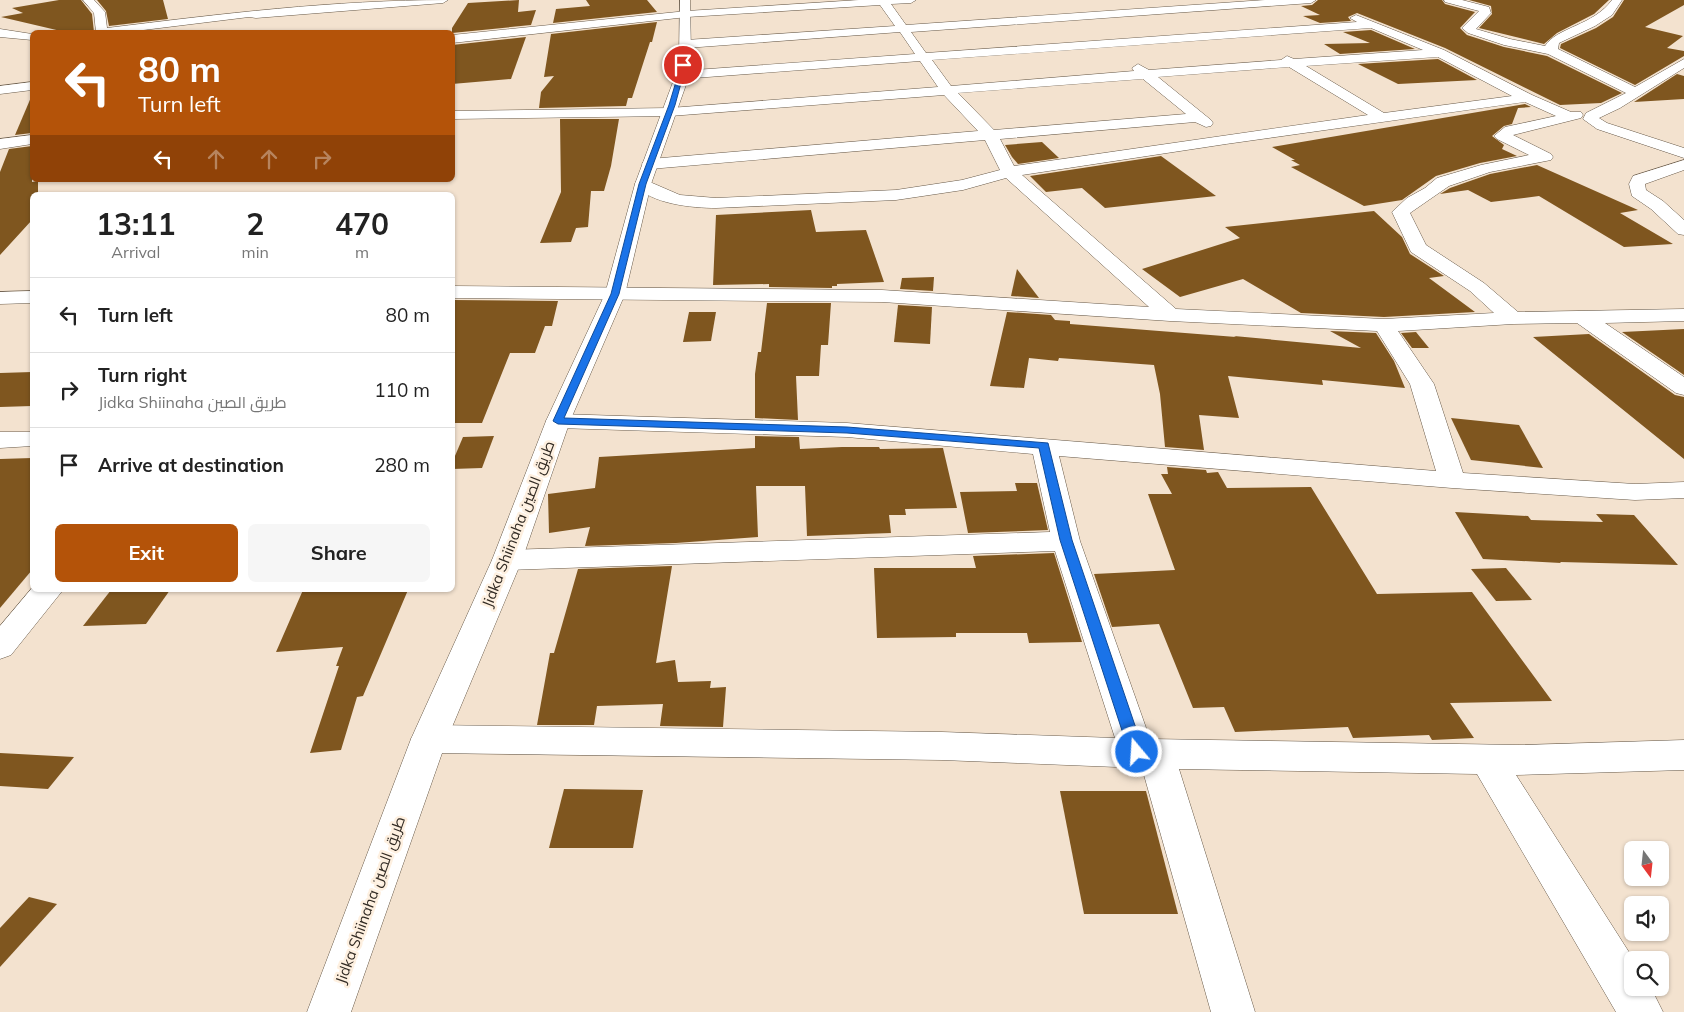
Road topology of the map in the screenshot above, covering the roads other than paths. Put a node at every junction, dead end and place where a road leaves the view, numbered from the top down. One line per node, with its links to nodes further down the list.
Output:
1 (88, 0): 15 (street)
2 (443, 0): 16 (street)
3 (911, 0): 6 (street)
4 (1449, 0): 24 (street)
5 (1617, 0): 24 (street)
6 (883, 1): 10 (street); 14 (street)
7 (1314, 2): 8 (street)
8 (1194, 3): 12 (street); 18 (street)
9 (1059, 5): 12 (street)
10 (686, 7): 20 (street); 23 (street, Jidka Shiinaha طريق الصين)
11 (1346, 14): 13 (street)
12 (1072, 16): 14 (street); 21 (street)
13 (1372, 25): 18 (street); 26 (street)
14 (903, 28): 23 (street); 27 (street)
15 (103, 30)
16 (115, 30)
17 (0, 33): 19 (street)
18 (1241, 33): 21 (street); 22 (street)
19 (30, 37)
20 (455, 39)
21 (1106, 43): 27 (street); 30 (street)
22 (1258, 43)
23 (686, 44): 31 (street, Jidka Shiinaha طريق الصين)
24 (1552, 51): 35 (street)
25 (1274, 53): 28 (street)
26 (1440, 53): 28 (street); 36 (street)
27 (923, 57): 31 (street); 34 (street)
28 (1291, 63): 30 (street); 42 (street)
29 (1684, 63): 35 (street)
30 (1145, 74): 34 (street); 40 (street)
31 (681, 75): 38 (street, Jidka Shiinaha طريق الصين)
32 (30, 86): 33 (street)
33 (0, 90)
34 (947, 90): 38 (street); 43 (street)
35 (1635, 92): 37 (street)
36 (1526, 98): 41 (street); 42 (street)
37 (1602, 111): 41 (street); 47 (street)
38 (670, 112): 39 (street); 50 (street, Jidka Shiinaha طريق الصين)
39 (455, 116)
40 (1199, 117): 43 (street); 44 (street)
41 (1570, 117): 59 (street)
42 (1382, 118): 44 (street)
43 (991, 136): 49 (street); 50 (street)
44 (1226, 139): 49 (street)
45 (30, 140): 46 (street)
46 (0, 144)
47 (1684, 153)
48 (1684, 165): 51 (street)
49 (1009, 172): 50 (street); 57 (street)
50 (646, 174): 53 (street, Jidka Shiinaha طريق الصين)
51 (1684, 230)
52 (455, 292): 53 (street)
53 (615, 294): 57 (street); 62 (street, Jidka Shiinaha طريق الصين)
54 (30, 297): 55 (street)
55 (0, 298)
56 (1684, 315): 58 (street)
57 (1170, 316): 60 (street)
58 (1581, 316): 59 (street); 61 (street)
59 (1513, 318): 60 (street)
60 (1384, 326): 66 (street)
61 (1684, 388)
62 (558, 421): 65 (street); 69 (street, Jidka Shiinaha طريق الصين)
63 (30, 439): 64 (street)
64 (0, 440)
65 (1044, 446): 66 (street); 68 (street)
66 (1452, 480): 67 (street)
67 (1684, 490)
68 (1066, 540): 69 (street); 73 (street)
69 (507, 560): 72 (street, Jidka Shiinaha طريق الصين)
70 (46, 592): 71 (street)
71 (0, 647)
72 (429, 739): 73 (street); 76 (street, Jidka Shiinaha طريق الصين)
73 (1147, 753): 75 (street); 77 (street)
74 (1684, 754): 75 (street)
75 (1487, 759): 78 (street)
76 (329, 1012)
77 (1233, 1012)
78 (1641, 1012)

